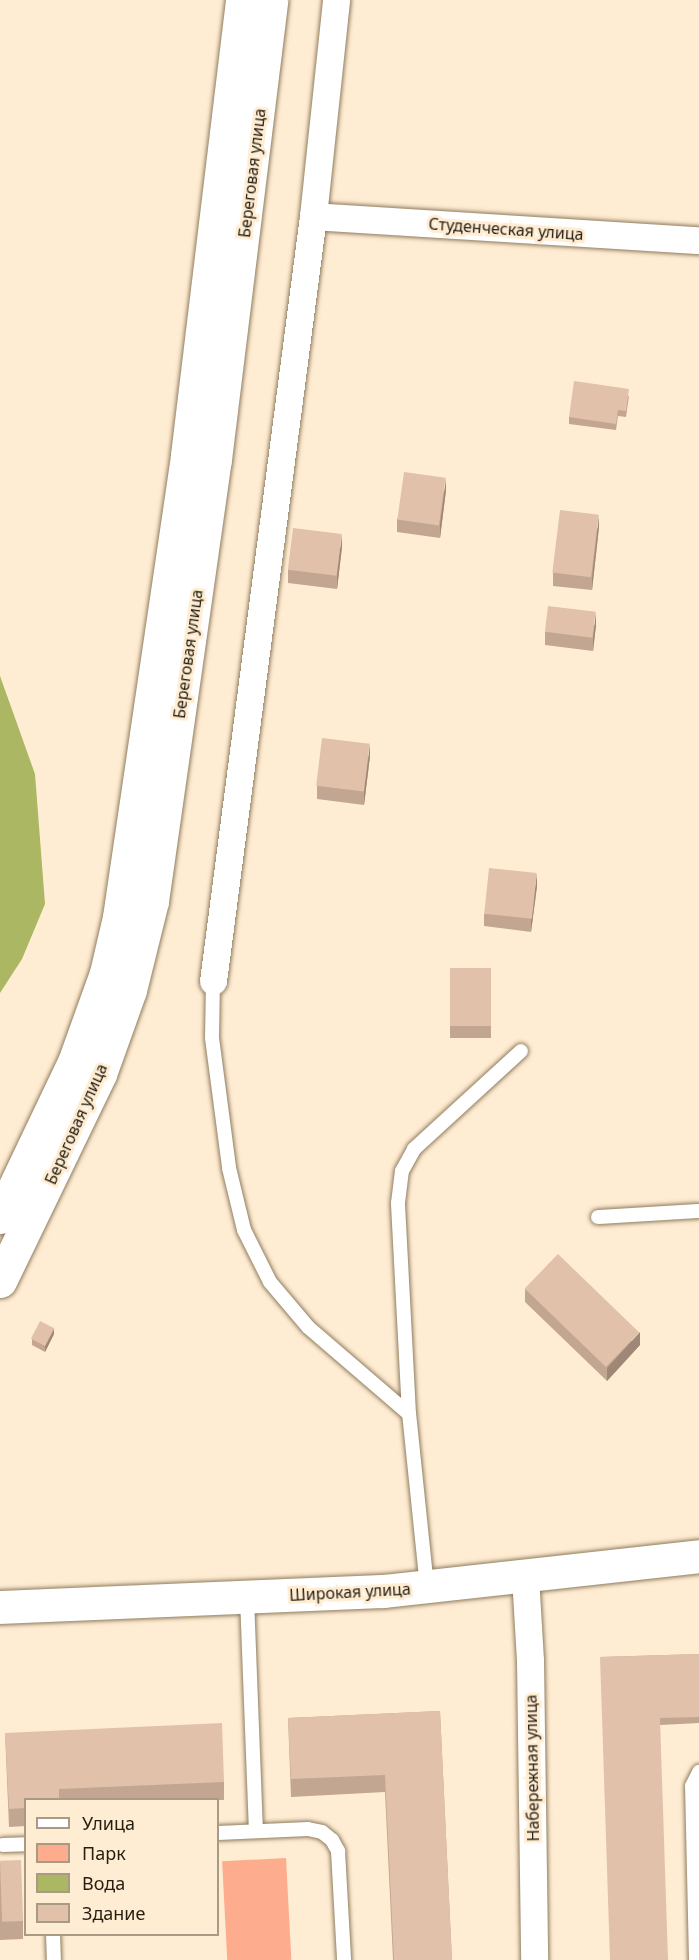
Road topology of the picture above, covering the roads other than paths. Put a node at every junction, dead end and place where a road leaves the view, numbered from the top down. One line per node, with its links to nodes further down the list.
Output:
1 (242, 0): 9 (main road, Береговая улица)
2 (271, 0): 11 (main road, Береговая улица)
3 (336, 0): 4 (street)
4 (313, 216): 5 (street, Студенческая улица); 6 (street)
5 (699, 240)
6 (213, 981): 12 (lane)
7 (521, 1051): 12 (lane)
8 (699, 1211): 10 (lane)
9 (0, 1217)
10 (598, 1217)
11 (0, 1281)
12 (409, 1414): 15 (lane)
13 (699, 1556): 14 (main road, Широкая улица)
14 (525, 1576): 15 (main road, Широкая улица); 26 (street, Набережная улица)
15 (427, 1587): 16 (main road, Широкая улица)
16 (247, 1598): 17 (main road, Широкая улица); 19 (lane)
17 (0, 1608)
18 (699, 1772): 27 (lane)
19 (256, 1832): 20 (lane); 25 (lane)
20 (219, 1833)
21 (24, 1844): 22 (lane)
22 (3, 1845)
23 (53, 1936): 24 (lane)
24 (54, 1960)
25 (344, 1960)
26 (534, 1960)
27 (696, 1960)

